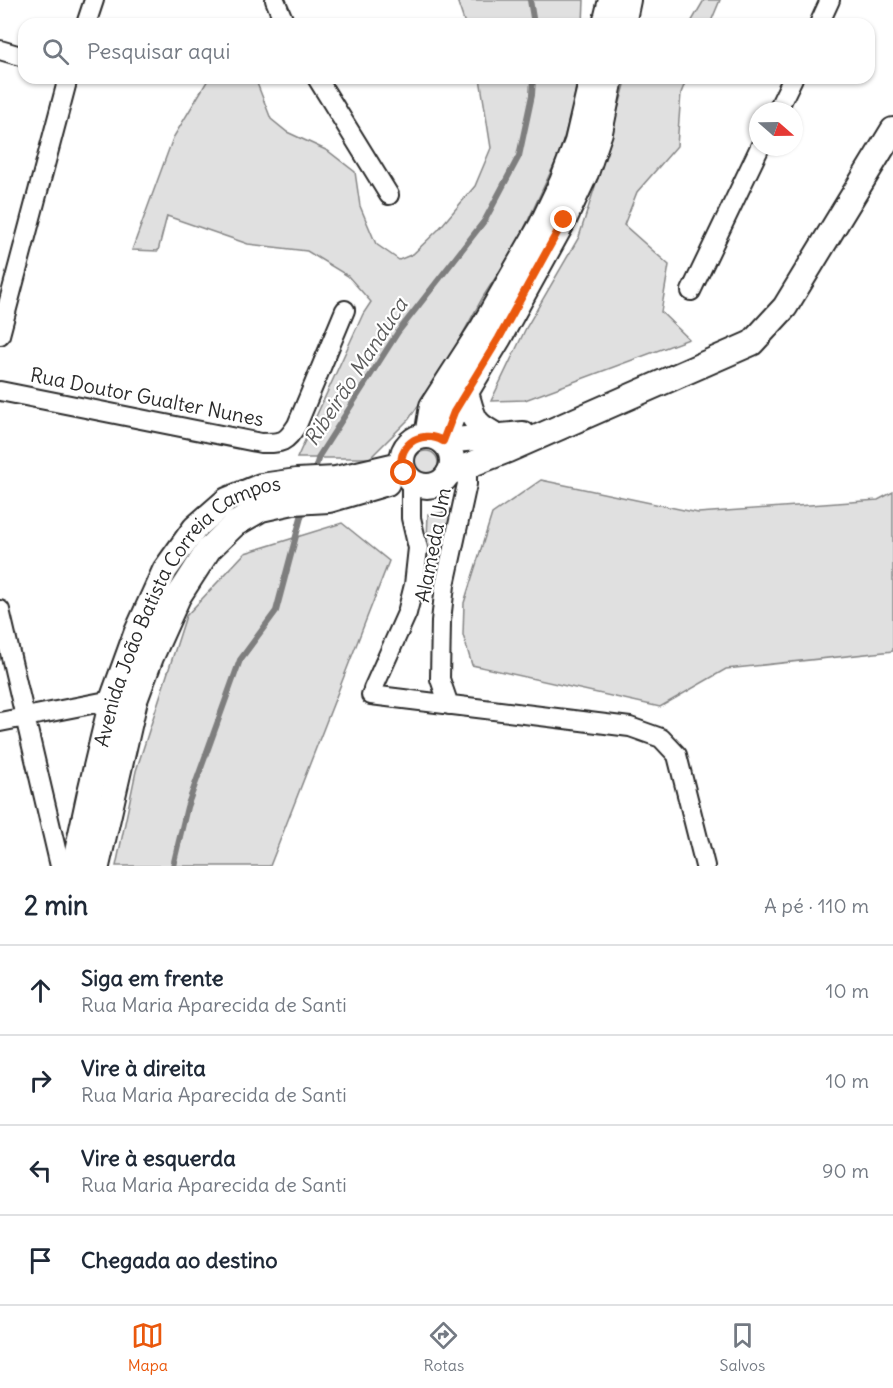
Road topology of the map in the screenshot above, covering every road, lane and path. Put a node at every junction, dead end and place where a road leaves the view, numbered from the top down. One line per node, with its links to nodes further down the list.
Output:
1 (94, 0): 6 (street)
2 (275, 0): 7 (street)
3 (611, 0): 8 (main road)
4 (628, 0): 9 (main road)
5 (830, 0): 10 (street)
6 (88, 18)
7 (282, 18)
8 (606, 18)
9 (624, 18)
10 (822, 18)
11 (0, 50): 12 (street)
12 (18, 55)
13 (66, 84): 24 (street)
14 (321, 84): 21 (street)
15 (591, 84): 29 (main road)
16 (610, 84): 26 (main road)
17 (790, 84): 18 (street)
18 (781, 102)
19 (893, 129): 27 (main road)
20 (756, 156): 22 (street)
21 (389, 195)
22 (691, 291)
23 (345, 310): 25 (street, Rua Doutor Gualter Nunes)
24 (0, 335)
25 (0, 391)
26 (466, 392): 28 (main road); 29 (main road)
27 (547, 432): 28 (main road); 30 (main road)
28 (499, 437): 29 (main road)
29 (435, 439): 30 (main road); 31 (main road)
30 (458, 469): 31 (main road); 35 (street, Alameda Um)
31 (406, 474): 32 (main road, Avenida João Batista Correia Campos); 35 (street, Alameda Um)
32 (295, 491): 34 (main road, Avenida João Batista Correia Campos); 40 (main road, Avenida João Batista Correia Campos)
33 (0, 610): 36 (street)
34 (112, 700): 36 (street); 39 (main road, Avenida João Batista Correia Campos)
35 (449, 705): 41 (street)
36 (25, 717): 37 (street); 38 (street)
37 (0, 722)
38 (60, 866)
39 (74, 866)
40 (97, 866)
41 (705, 866)

